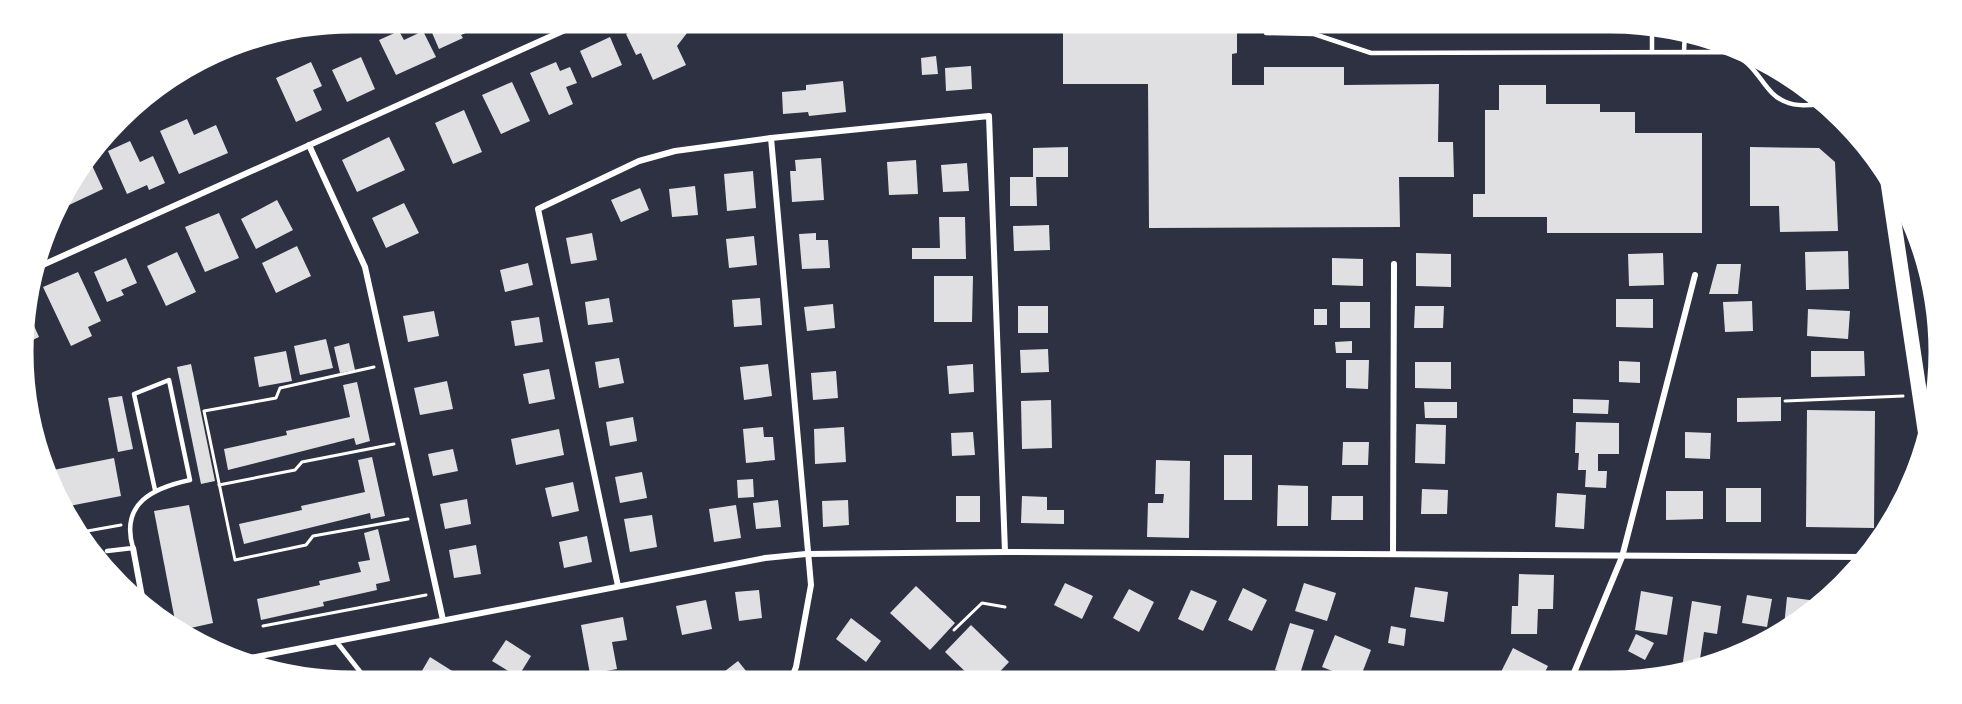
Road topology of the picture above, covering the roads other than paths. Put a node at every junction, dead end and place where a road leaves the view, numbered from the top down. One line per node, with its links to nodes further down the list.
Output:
1 (561, 32): 12 (street)
2 (1266, 32): 5 (lane)
3 (1652, 34): 5 (lane)
4 (1684, 40): 6 (lane)
5 (1652, 52): 6 (lane)
6 (1684, 52): 7 (lane)
7 (1722, 52)
8 (1749, 64): 9 (lane)
9 (1752, 67): 10 (lane)
10 (1813, 105)
11 (771, 138): 21 (street); 22 (street); 26 (street)
12 (309, 145): 15 (street); 28 (street)
13 (1890, 196): 17 (main road)
14 (1394, 264): 23 (street)
15 (44, 265)
16 (1695, 274): 24 (street)
17 (1924, 417)
18 (155, 490): 18 (lane); 19 (lane)
19 (133, 548): 20 (lane); 27 (street)
20 (107, 551)
21 (1005, 552): 22 (street); 23 (street)
22 (806, 554): 26 (street); 32 (street)
23 (1393, 554): 24 (street)
24 (1622, 557): 25 (street); 33 (street)
25 (1856, 557)
26 (618, 586): 28 (street)
27 (141, 593)
28 (443, 620): 29 (street)
29 (336, 641): 30 (street); 31 (lane)
30 (255, 657)
31 (360, 672)
32 (794, 672)
33 (1574, 672)

